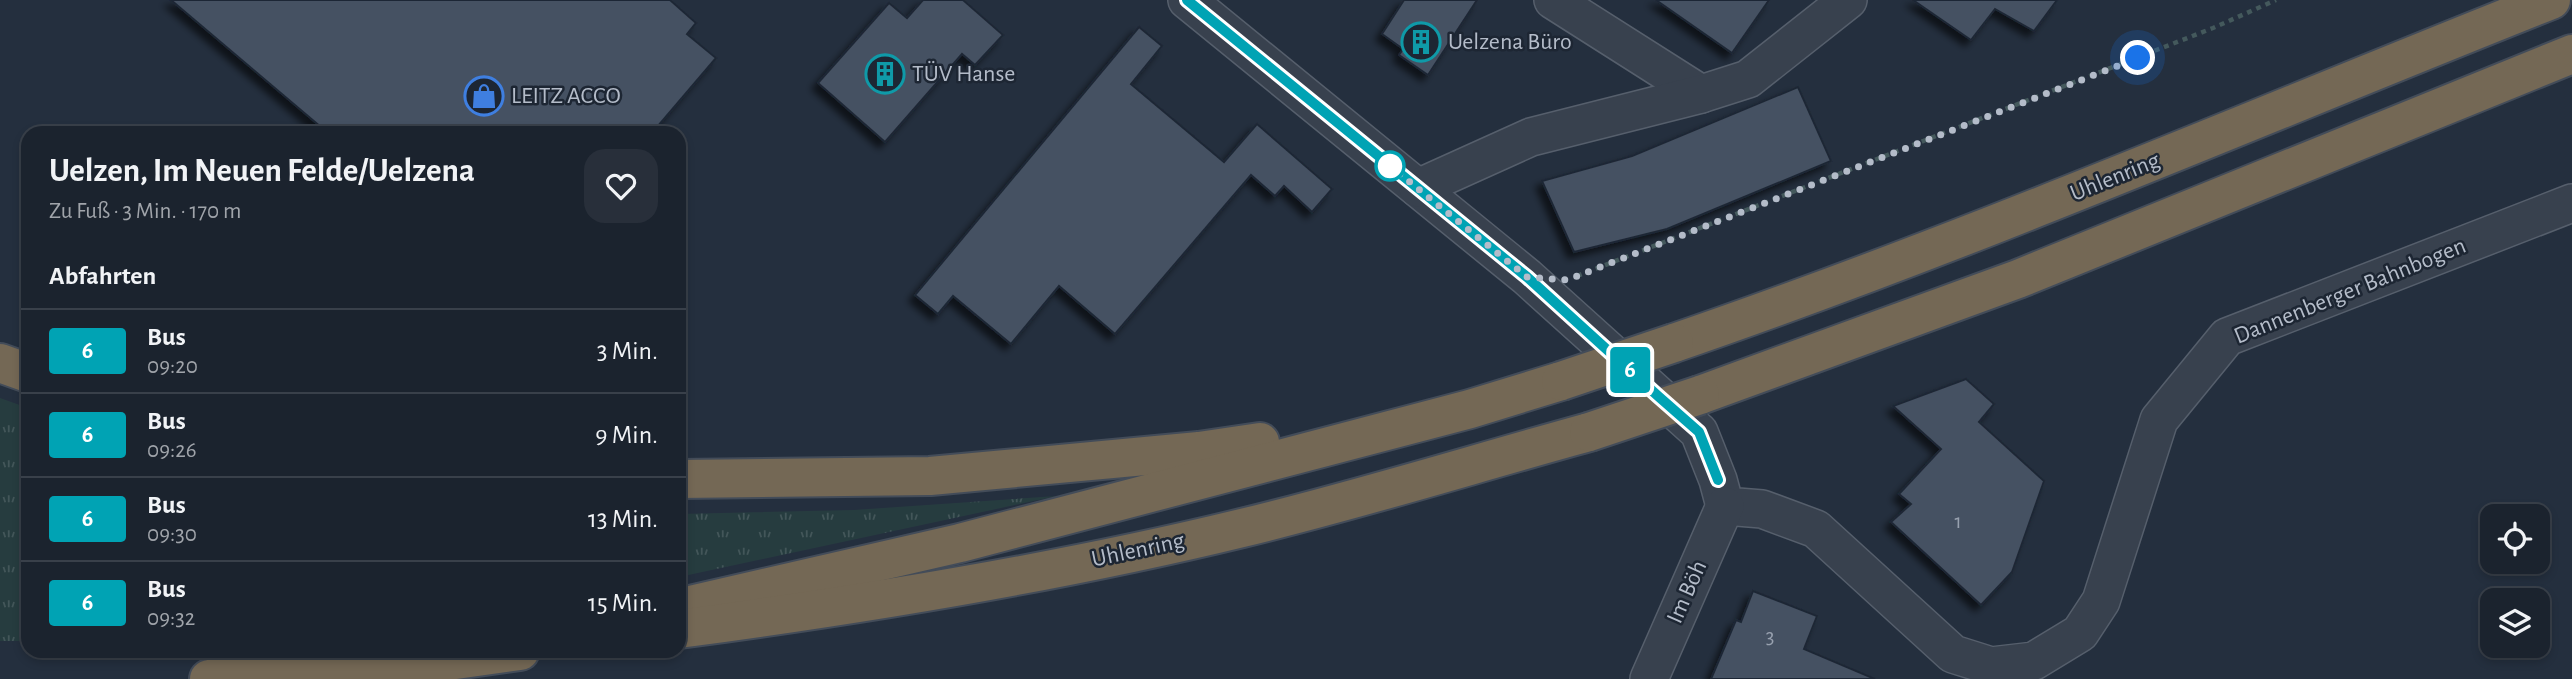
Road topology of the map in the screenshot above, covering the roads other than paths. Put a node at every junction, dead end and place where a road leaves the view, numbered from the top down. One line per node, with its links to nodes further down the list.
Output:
1 (1187, 0): 7 (street)
2 (1553, 0): 6 (street)
3 (1848, 0): 6 (street)
4 (2551, 0): 11 (highway, Uhlenring, bridge)
5 (2572, 54): 15 (highway, Uhlenring, bridge)
6 (1701, 94): 7 (street)
7 (1418, 188): 13 (street)
8 (2572, 203): 13 (street, Dannenberger Bahnbogen)
9 (0, 363): 10 (highway)
10 (21, 370)
11 (1470, 409): 12 (highway); 14 (highway)
12 (686, 480)
13 (1721, 493): 20 (street, Im Böh)
14 (686, 605)
15 (686, 628)
16 (458, 658): 18 (highway)
17 (470, 658): 18 (highway)
18 (441, 662): 19 (highway)
19 (209, 679)
20 (1649, 679)

